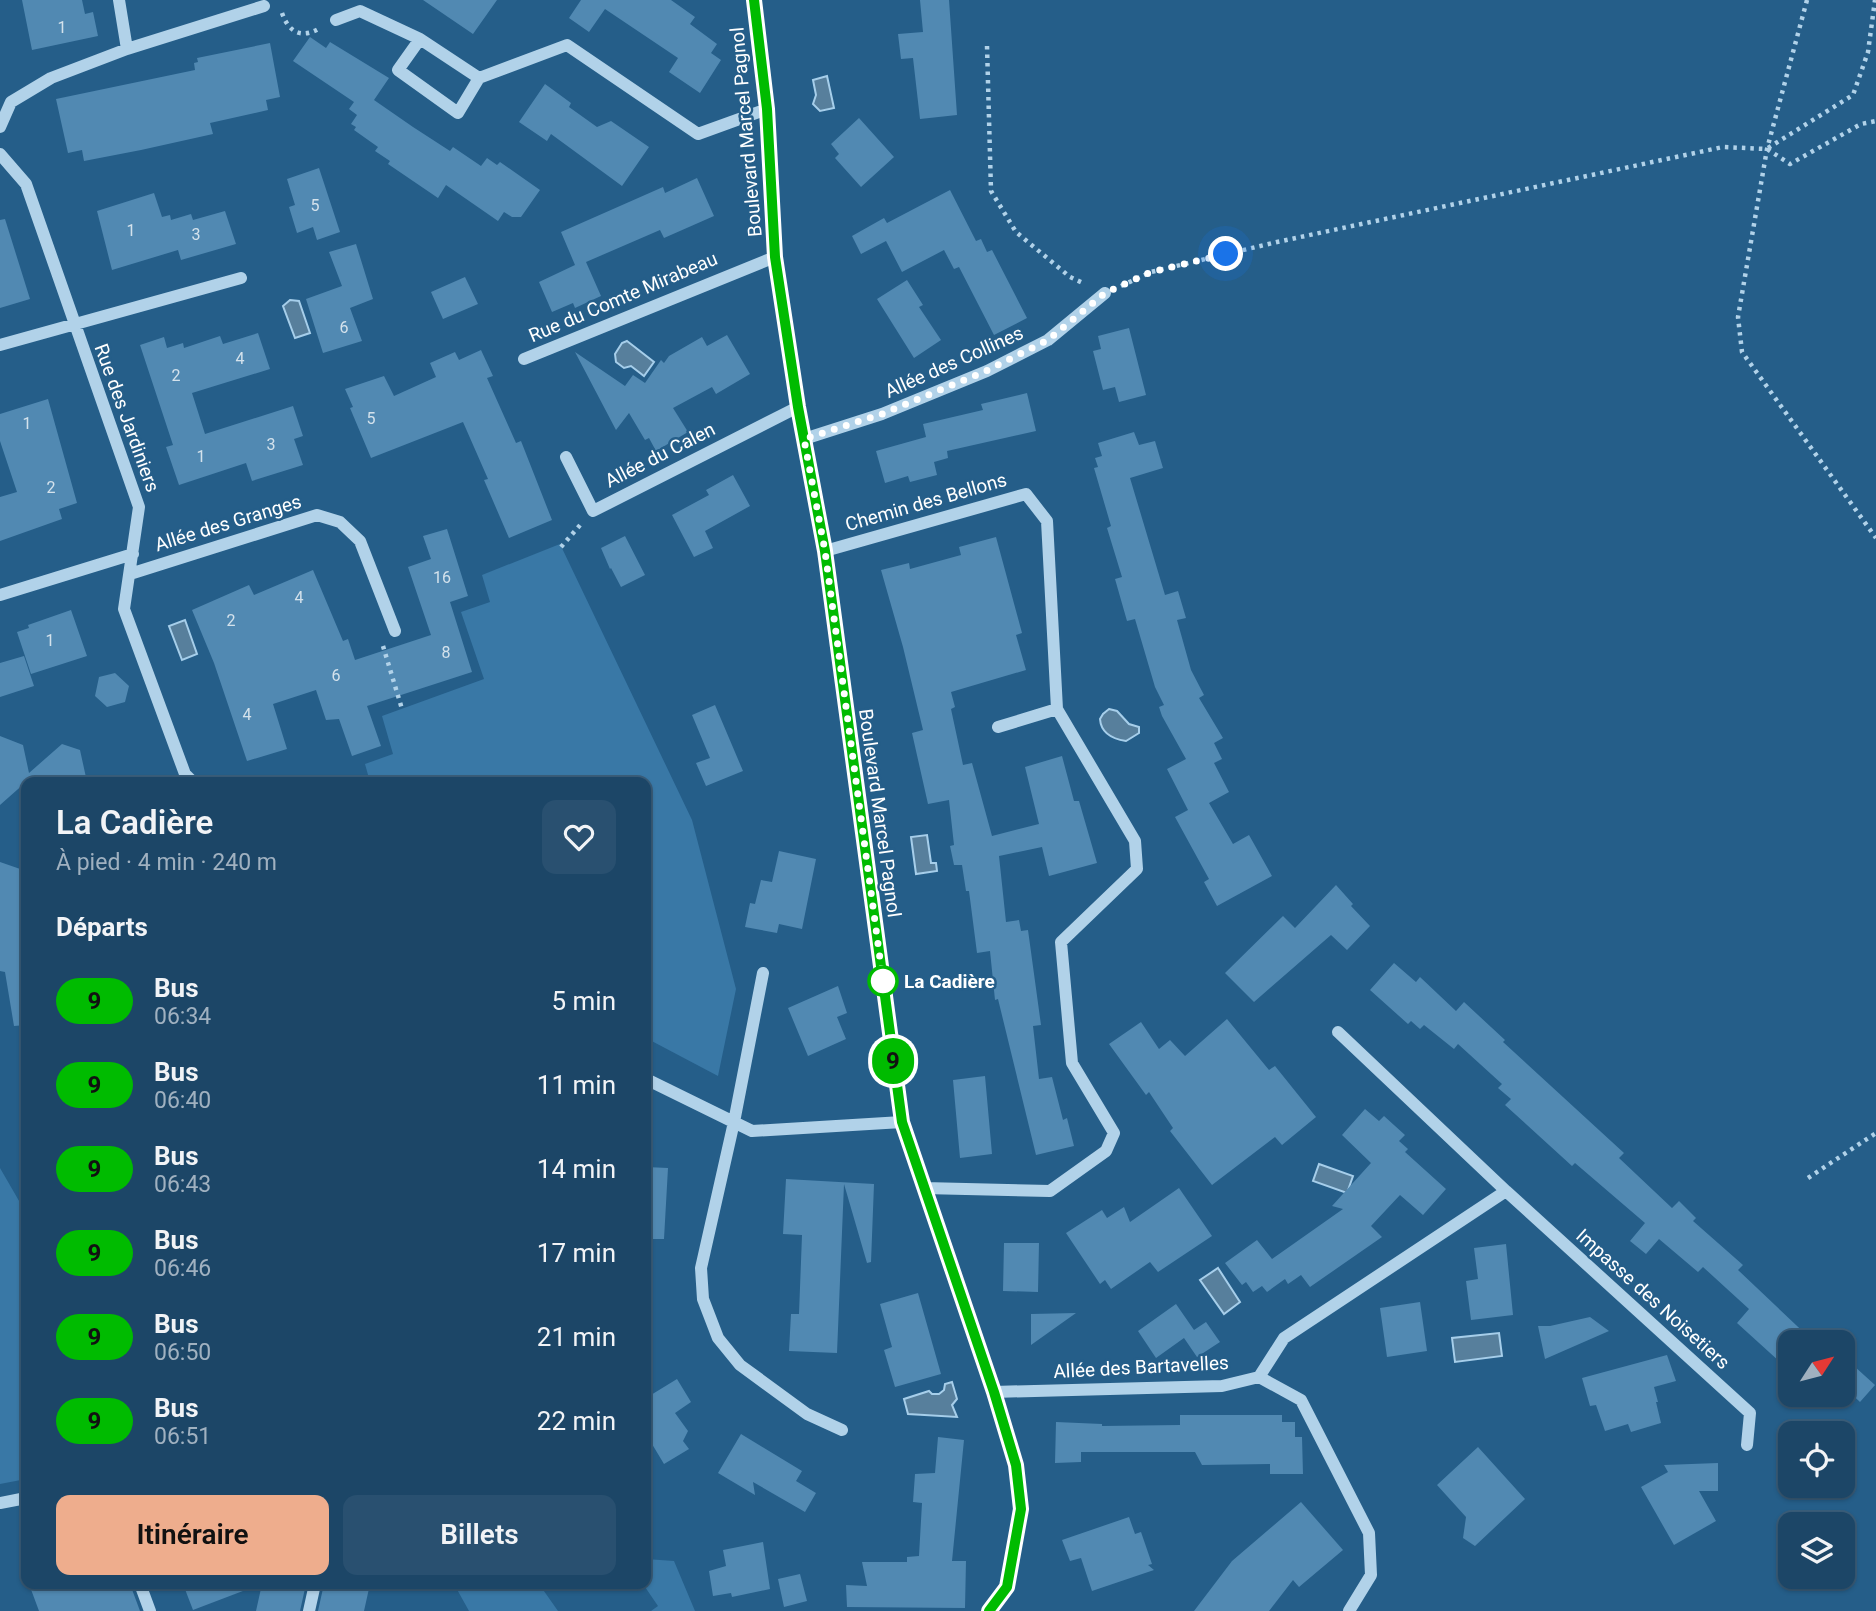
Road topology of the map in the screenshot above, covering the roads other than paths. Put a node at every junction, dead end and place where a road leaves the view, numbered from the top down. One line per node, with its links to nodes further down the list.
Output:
1 (119, 0): 6 (street)
2 (754, 0): 8 (street, Boulevard Marcel Pagnol)
3 (264, 6): 6 (street)
4 (337, 20): 5 (street)
5 (420, 39): 7 (street); 7 (street)
6 (127, 50): 9 (street)
7 (479, 78): 8 (street)
8 (767, 109): 11 (street, Boulevard Marcel Pagnol)
9 (0, 127)
10 (0, 154): 14 (street, Rue des Jardiniers)
11 (775, 257): 16 (street, Rue du Comte Mirabeau); 17 (street, Boulevard Marcel Pagnol)
12 (240, 278): 14 (street)
13 (1105, 293): 18 (street, Allée des Collines)
14 (73, 325): 15 (street); 21 (street, Rue des Jardiniers)
15 (0, 345)
16 (524, 359)
17 (798, 407): 18 (street, Boulevard Marcel Pagnol); 19 (street, Allée du Calen)
18 (804, 439): 20 (street, Boulevard Marcel Pagnol)
19 (566, 457)
20 (825, 551): 25 (street, Chemin des Bellons); 32 (street, Boulevard Marcel Pagnol)
21 (133, 554): 22 (street, Rue des Jardiniers); 23 (street)
22 (130, 574): 24 (street, Allée des Granges); 27 (street, Rue des Jardiniers)
23 (0, 595)
24 (395, 631)
25 (1057, 709): 26 (street); 33 (street, Chemin des Bellons)
26 (998, 727)
27 (188, 777)
28 (763, 973): 31 (street)
29 (1338, 1032): 34 (street, Impasse des Noisetiers)
30 (651, 1081): 31 (street)
31 (734, 1122): 32 (street); 37 (street)
32 (902, 1122): 33 (street, Boulevard Marcel Pagnol)
33 (924, 1188): 36 (street, Boulevard Marcel Pagnol)
34 (1506, 1191): 35 (street); 38 (street, Impasse des Noisetiers)
35 (1259, 1377): 36 (street, Allée des Bartavelles); 47 (street)
36 (994, 1392): 43 (street, Boulevard Marcel Pagnol)
37 (842, 1430)
38 (1747, 1445)
39 (21, 1499): 40 (street)
40 (0, 1503)
41 (142, 1589): 44 (street)
42 (314, 1589): 45 (street)
43 (1001, 1605): 46 (street, Boulevard Marcel Pagnol)
44 (150, 1611)
45 (309, 1611)
46 (989, 1611)
47 (1349, 1611)

